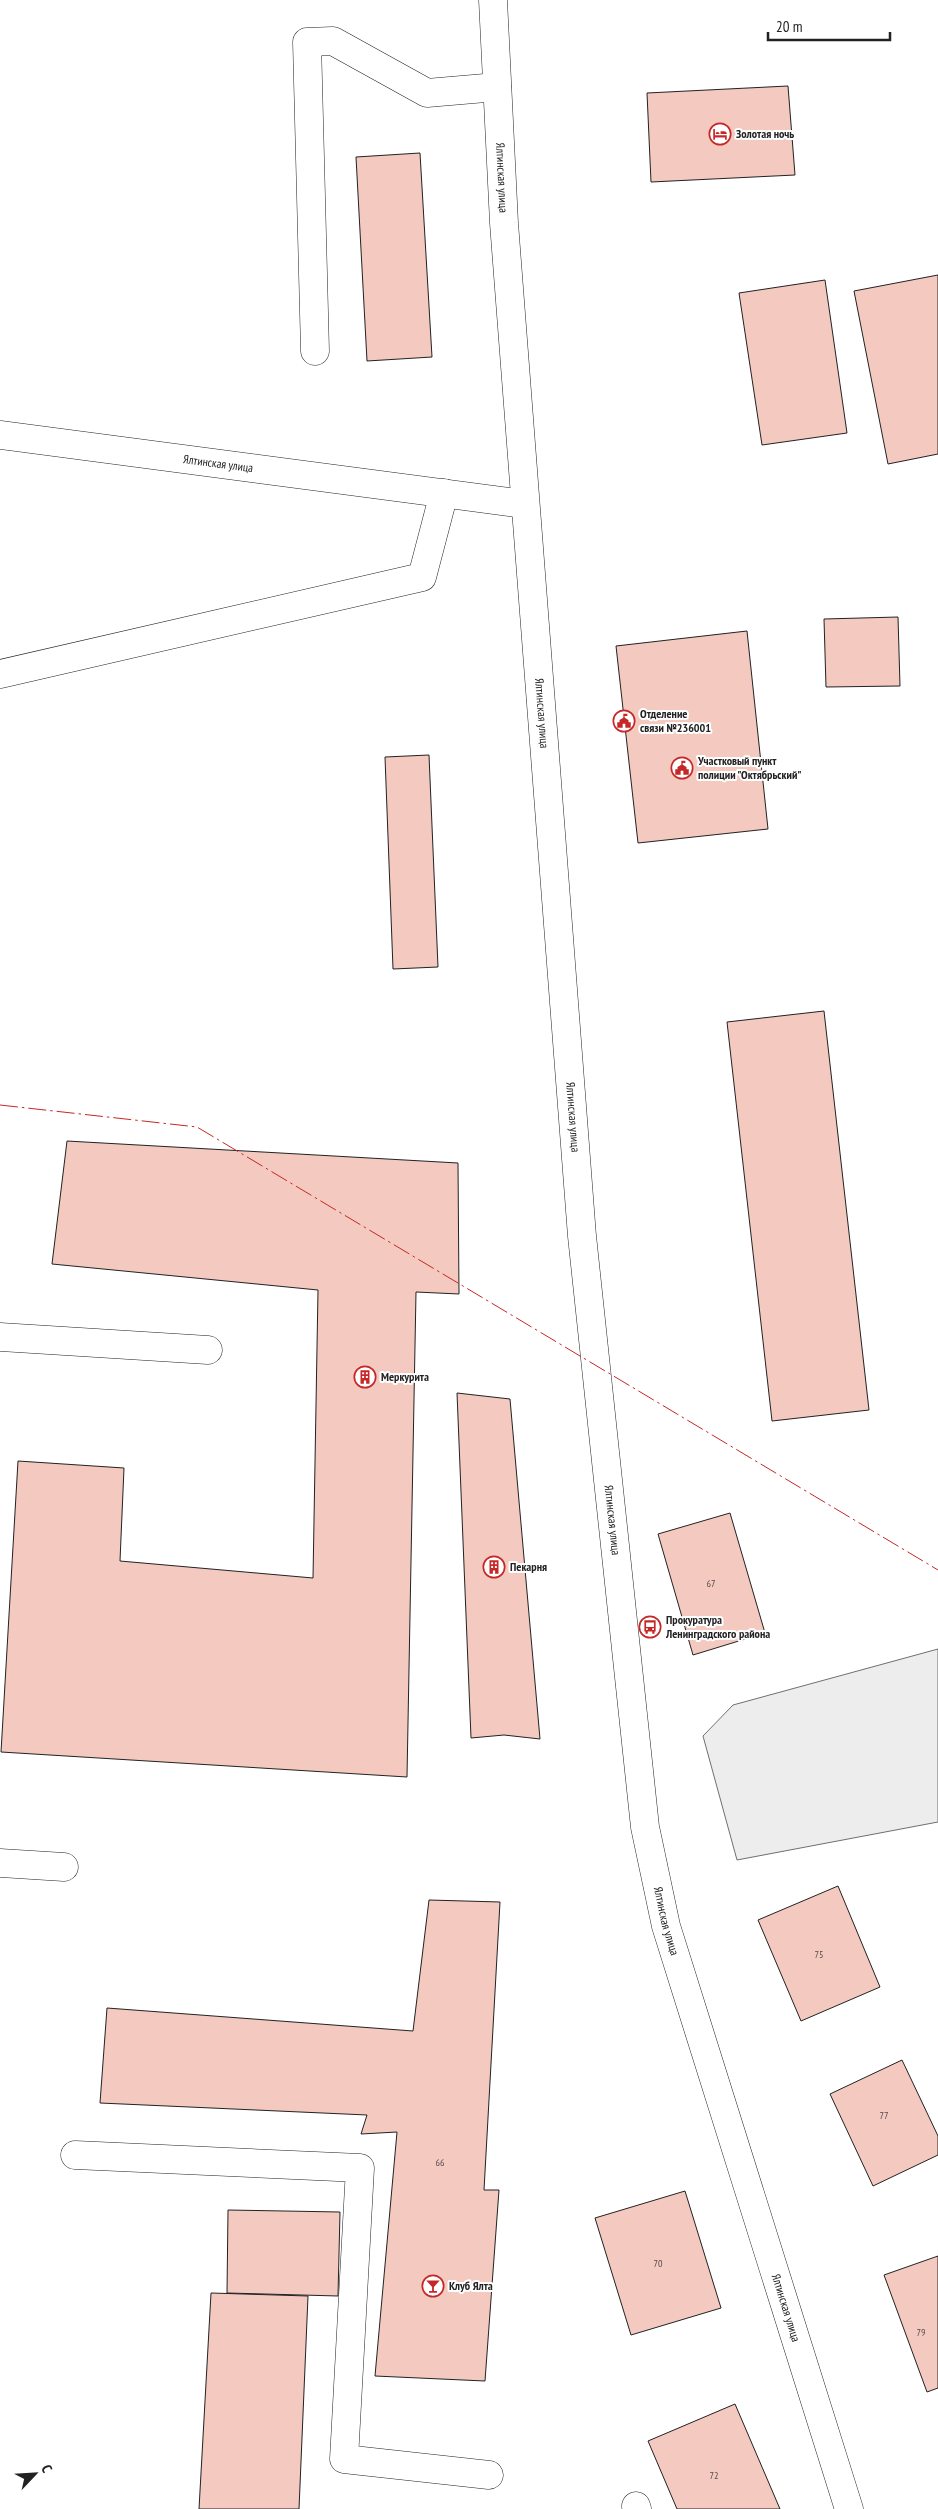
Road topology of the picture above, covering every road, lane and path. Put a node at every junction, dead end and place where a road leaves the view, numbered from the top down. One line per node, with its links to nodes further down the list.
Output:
1 (493, 0): 2 (street, Ялтинская улица)
2 (497, 87): 3 (street); 6 (street, Ялтинская улица)
3 (315, 351)
4 (0, 435): 5 (street, Ялтинская улица)
5 (444, 493): 6 (street, Ялтинская улица); 7 (street)
6 (525, 504): 14 (street, Ялтинская улица)
7 (0, 674)
8 (0, 1337): 9 (street)
9 (208, 1350)
10 (0, 1863): 11 (street)
11 (64, 1867)
12 (75, 2156): 13 (street)
13 (489, 2475)
14 (849, 2509)

